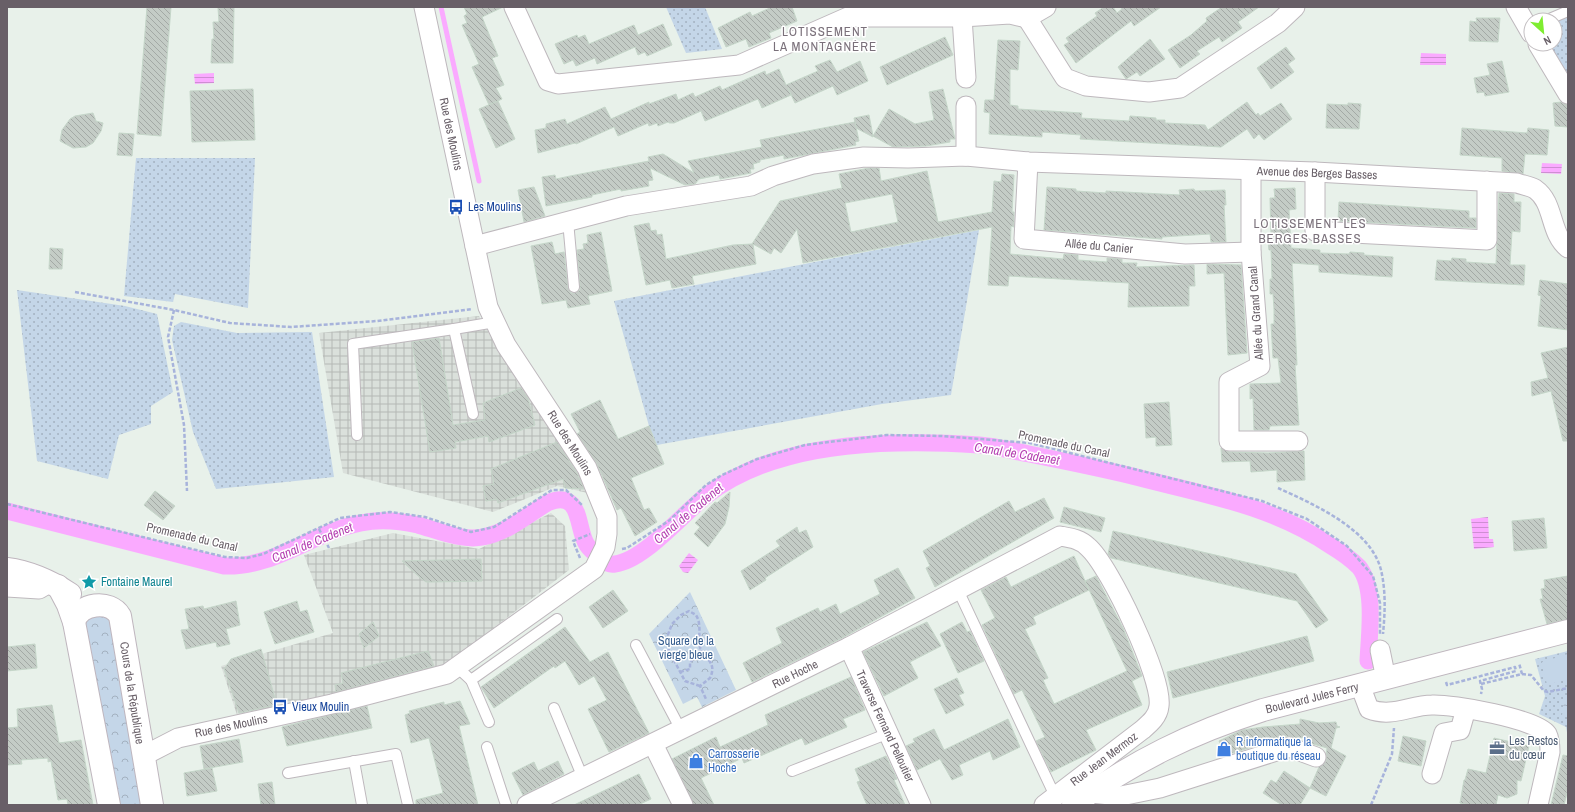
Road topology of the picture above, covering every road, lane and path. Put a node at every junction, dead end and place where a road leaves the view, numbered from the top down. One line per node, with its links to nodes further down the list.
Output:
1 (424, 7): 20 (street, Rue des Moulins)
2 (514, 7): 6 (street)
3 (1046, 7): 8 (street)
4 (1295, 7): 8 (street)
5 (1516, 7): 9 (street)
6 (847, 12): 7 (street)
7 (962, 17): 8 (street); 11 (street)
8 (1027, 18)
9 (1523, 19)
10 (1543, 52): 12 (street)
11 (966, 78)
12 (1568, 94)
13 (966, 106): 14 (street)
14 (966, 156): 15 (street, Avenue des Berges Basses); 19 (street, Avenue des Berges Basses)
15 (1028, 162): 16 (street, Avenue des Berges Basses); 22 (street, Allée du Canier)
16 (1251, 171): 17 (street, Avenue des Berges Basses); 22 (street, Allée du Grand Canal)
17 (1315, 172): 18 (street, Avenue des Berges Basses); 18 (street)
18 (1487, 181): 21 (street, Avenue des Berges Basses)
19 (568, 221): 20 (street, Avenue des Berges Basses); 23 (lane)
20 (475, 246): 26 (street, Rue des Moulins)
21 (1568, 248)
22 (1252, 252): 30 (street, Allée du Grand Canal)
23 (574, 287)
24 (75, 292): 25 (path)
25 (174, 310): 26 (path); 32 (path)
26 (492, 315): 27 (lane); 36 (street, Rue des Moulins)
27 (454, 329): 28 (lane); 29 (lane)
28 (473, 414)
29 (357, 434)
30 (1298, 441)
31 (1278, 488): 50 (path)
32 (187, 491)
33 (7, 504): 35 (path, Promenade du Canal)
34 (585, 511): 35 (path, Promenade du Canal)
35 (319, 529): 38 (path)
36 (600, 540): 37 (path, Promenade du Canal); 50 (path, Promenade du Canal); 52 (street, Rue des Moulins)
37 (573, 541)
38 (329, 548)
39 (7, 569): 40 (street, Cours de la République)
40 (54, 584): 41 (street); 43 (street, Cours de la République); 45 (street)
41 (7, 587)
42 (958, 590): 48 (street, Rue Hoche); 63 (street, Rue Hoche); 79 (lane)
43 (89, 606): 45 (street); 72 (street, Cours de la République)
44 (557, 619): 57 (lane)
45 (74, 622): 80 (street)
46 (1568, 631): 56 (street, Boulevard Jules Ferry)
47 (636, 646): 68 (lane)
48 (849, 647): 66 (street, Rue Hoche); 69 (street, Traverse Fernand Pelloutier)
49 (701, 650): 53 (path); 53 (path); 59 (path)
50 (1380, 650): 56 (street)
51 (1519, 663): 54 (path)
52 (457, 667): 57 (lane); 72 (street, Rue des Moulins)
53 (680, 672): 59 (path)
54 (1522, 674): 58 (path); 61 (path)
55 (1445, 677): 58 (path)
56 (1386, 679): 60 (street, Boulevard Jules Ferry)
57 (471, 680): 67 (lane)
58 (1481, 684): 64 (path)
59 (700, 686): 66 (path)
60 (1360, 686): 65 (street); 79 (street, Boulevard Jules Ferry)
61 (1568, 688)
62 (554, 708): 78 (lane)
63 (1159, 708): 79 (street, Rue Jean Mermoz)
64 (1471, 710): 65 (street); 77 (street); 89 (street)
65 (1394, 712): 88 (path)
66 (713, 714): 68 (street, Rue Hoche)
67 (489, 722)
68 (681, 730): 70 (street, Rue Hoche)
69 (888, 733): 75 (lane); 87 (street, Traverse Fernand Pelloutier)
70 (653, 744): 78 (street, Rue Hoche); 86 (street)
71 (487, 747): 84 (lane)
72 (143, 756): 81 (street, Cours de la République)
73 (1316, 757): 79 (street)
74 (354, 762): 76 (lane); 82 (lane); 83 (lane)
75 (792, 771)
76 (288, 773)
77 (1432, 774)
78 (583, 778): 85 (street, Rue Hoche)
79 (1065, 800)
80 (109, 805)
81 (152, 805)
82 (362, 805)
83 (408, 805)
84 (506, 805)
85 (527, 805)
86 (683, 805)
87 (921, 805)
88 (1371, 805)
89 (1538, 805)

